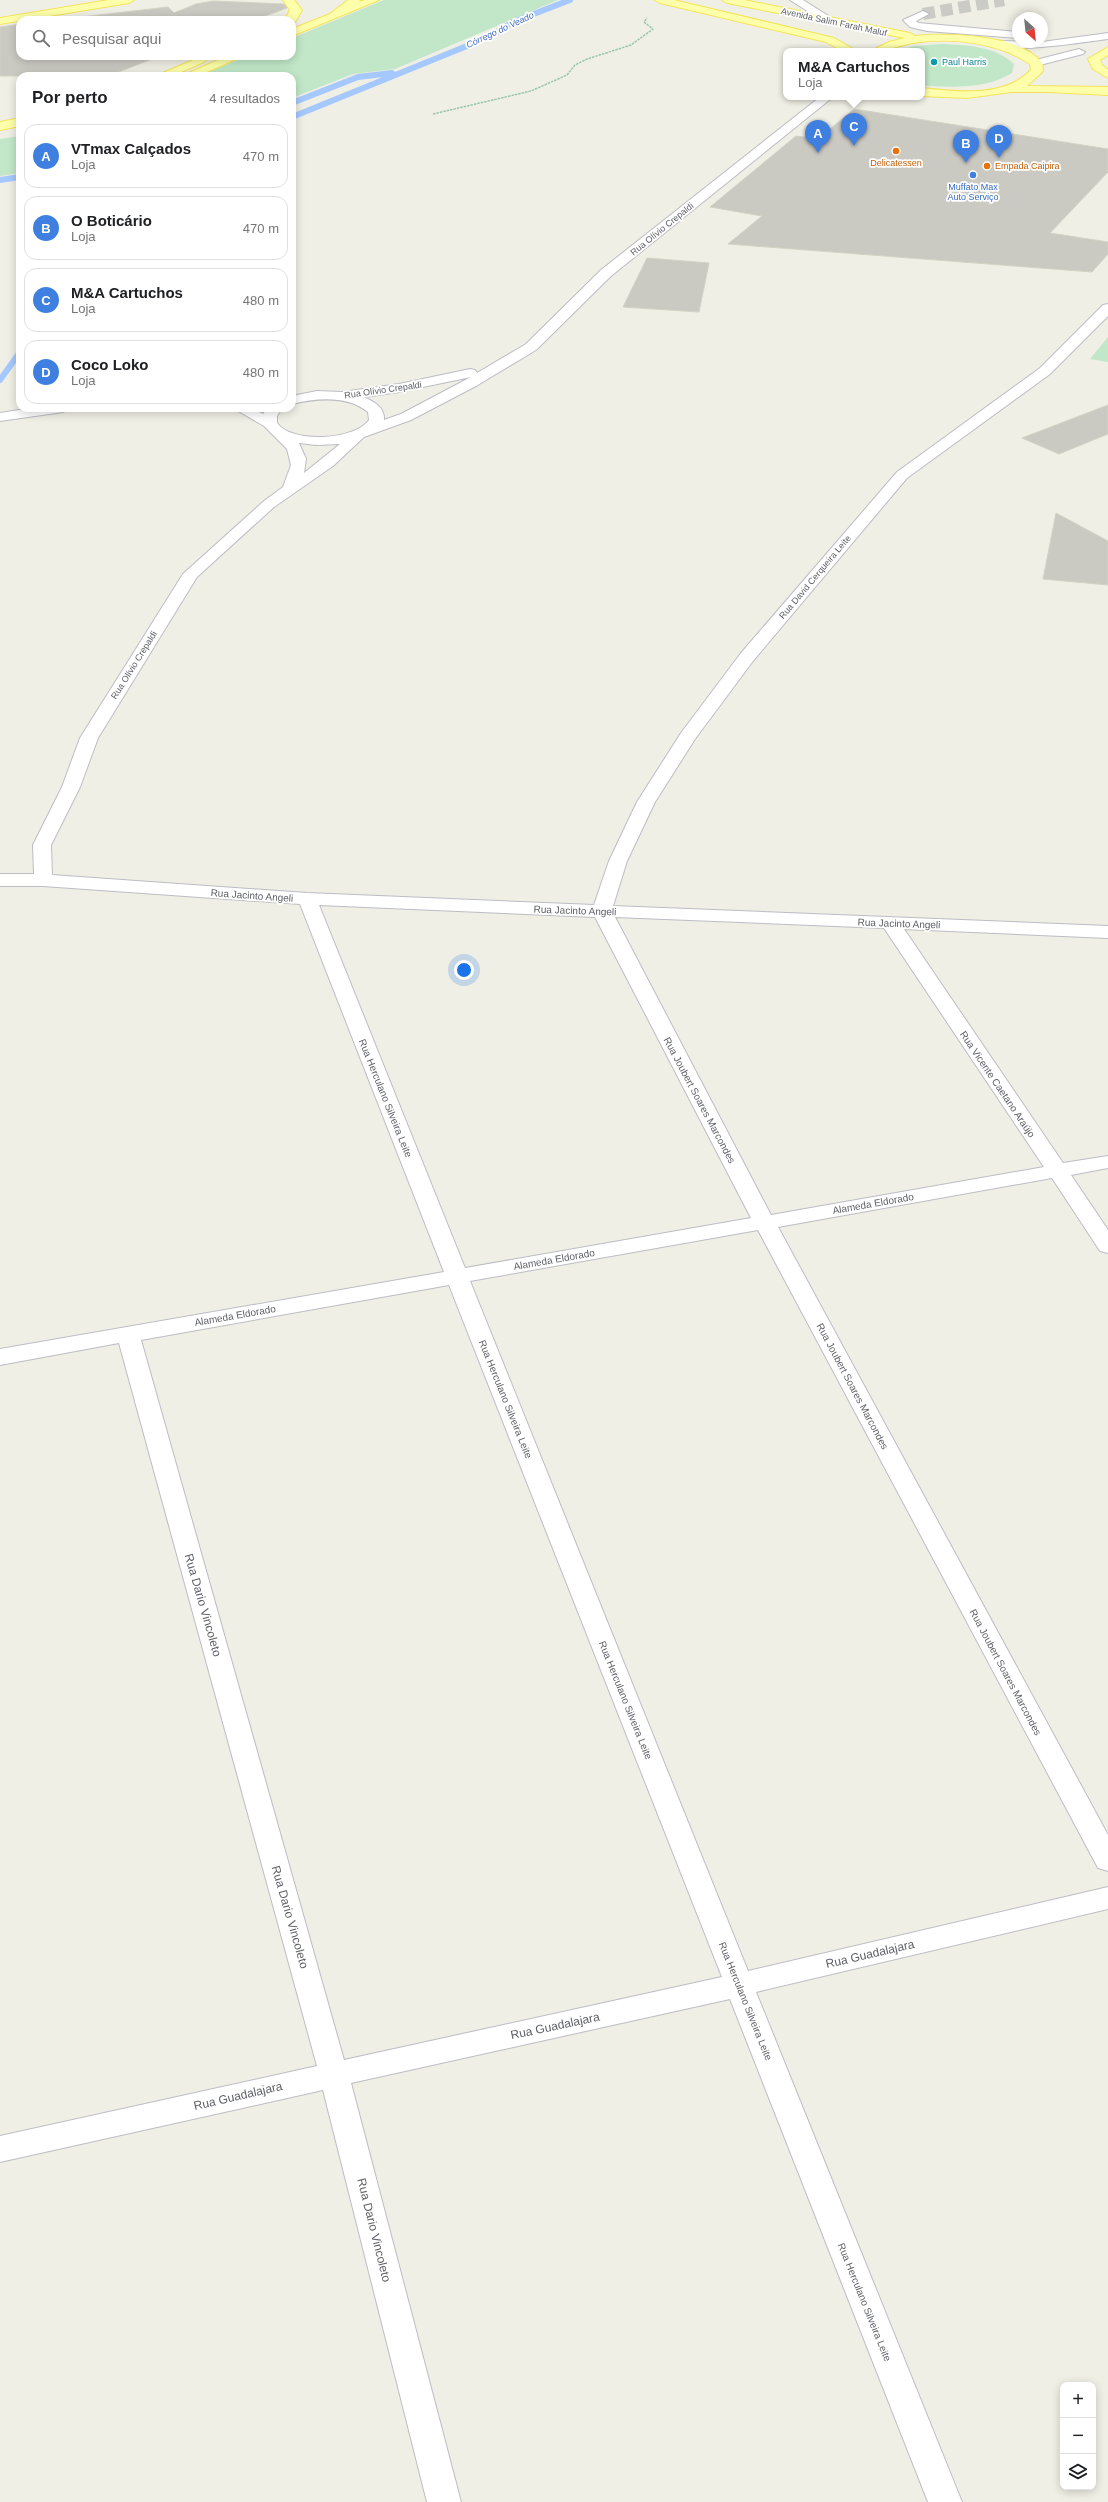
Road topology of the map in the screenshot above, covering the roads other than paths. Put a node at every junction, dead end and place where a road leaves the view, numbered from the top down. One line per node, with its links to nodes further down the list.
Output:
1 (66, 0): 9 (main road)
2 (129, 0): 11 (main road)
3 (288, 0): 12 (main road)
4 (356, 0): 13 (main road)
5 (374, 0): 13 (main road)
6 (660, 0): 24 (main road, Avenida Salim Farah Maluf)
7 (795, 0): 16 (street)
8 (732, 1): 16 (main road, Avenida Salim Farah Maluf)
9 (0, 11)
10 (923, 14): 19 (street)
11 (31, 16)
12 (293, 16)
13 (334, 16): 18 (main road)
14 (16, 18): 15 (main road)
15 (0, 21)
16 (832, 22): 22 (main road, Avenida Salim Farah Maluf)
17 (1108, 28): 20 (street)
18 (296, 31)
19 (1012, 35)
20 (1048, 35)
21 (1108, 36): 23 (street)
22 (941, 38): 23 (main road); 25 (main road)
23 (997, 44): 29 (main road)
24 (845, 48)
25 (882, 48)
26 (1108, 49): 29 (street); 33 (main road)
27 (200, 60): 30 (main road)
28 (227, 60): 31 (main road)
29 (1036, 67): 32 (main road); 36 (main road)
30 (171, 72)
31 (198, 72)
32 (1053, 74)
33 (1108, 75)
34 (1075, 77): 35 (main road)
35 (1108, 82)
36 (1004, 90): 37 (main road); 38 (main road)
37 (1108, 91)
38 (925, 92)
39 (823, 100): 45 (street, Rua Olívio Crepaldi)
40 (16, 123): 41 (main road)
41 (0, 126)
42 (16, 132): 43 (main road)
43 (0, 135)
44 (1108, 308): 62 (street, Rua David Cerqueira Leite)
45 (500, 364): 47 (street, Rua Olívio Crepaldi); 55 (street, Rua Olívio Crepaldi)
46 (296, 396): 48 (street)
47 (336, 396): 48 (street); 55 (street)
48 (307, 397): 49 (street)
49 (296, 399)
50 (35, 412): 53 (street)
51 (248, 412): 54 (street)
52 (272, 412): 54 (street)
53 (0, 417)
54 (269, 423): 56 (street)
55 (363, 432): 56 (street); 57 (street, Rua Olívio Crepaldi)
56 (281, 434): 57 (street, Rua Olívio Crepaldi)
57 (290, 489): 60 (street, Rua Olívio Crepaldi)
58 (0, 866): 60 (street, Rua Jacinto Angeli)
59 (0, 880): 60 (street, Rua Jacinto Angeli)
60 (43, 880): 61 (street, Rua Jacinto Angeli)
61 (307, 899): 62 (street, Rua Jacinto Angeli); 69 (street, Rua Herculano Silveira Leite)
62 (602, 911): 63 (street, Rua Jacinto Angeli); 67 (street, Rua Joubert Soares Marcondes)
63 (889, 922): 64 (street, Rua Jacinto Angeli); 66 (street, Rua Vicente Caetano Araújo)
64 (1108, 932)
65 (1108, 1162): 66 (street, Alameda Eldorado)
66 (1057, 1170): 67 (street, Alameda Eldorado); 68 (street, Rua Vicente Caetano Araújo)
67 (764, 1222): 69 (street, Alameda Eldorado); 72 (street, Rua Joubert Soares Marcondes)
68 (1108, 1246)
69 (457, 1276): 70 (street, Alameda Eldorado); 74 (street, Rua Herculano Silveira Leite)
70 (128, 1334): 71 (street, Alameda Eldorado); 75 (street, Rua Dario Vincoleto)
71 (0, 1357)
72 (1108, 1860)
73 (1108, 1898): 74 (street, Rua Guadalajara)
74 (739, 1985): 75 (street, Rua Guadalajara); 78 (street, Rua Herculano Silveira Leite)
75 (334, 2075): 76 (street, Rua Guadalajara); 77 (street, Rua Dario Vincoleto)
76 (0, 2149)
77 (444, 2502)
78 (945, 2502)

